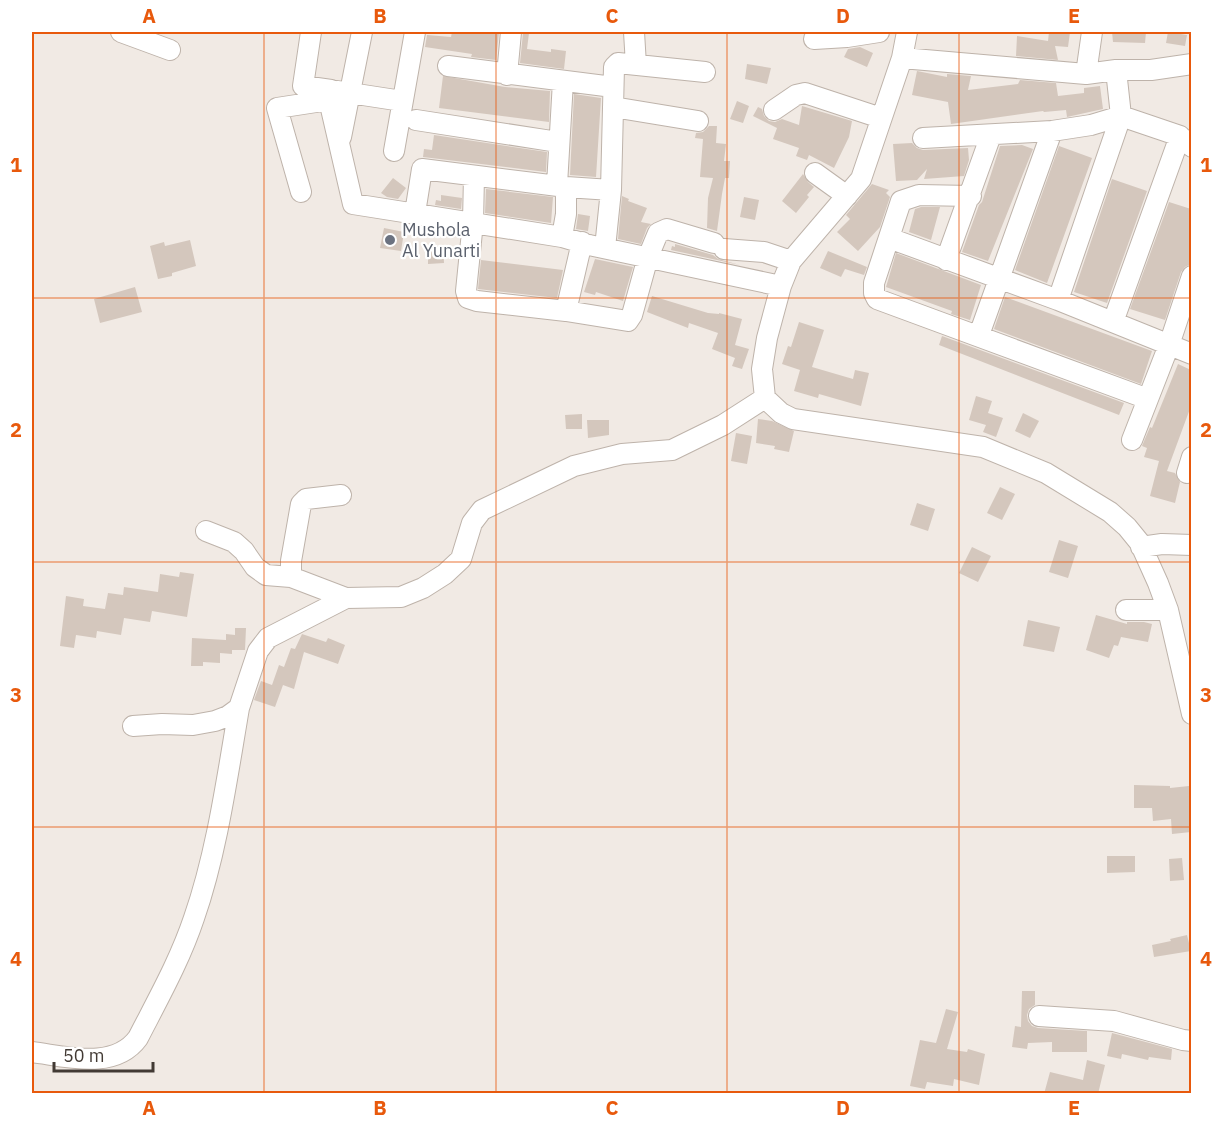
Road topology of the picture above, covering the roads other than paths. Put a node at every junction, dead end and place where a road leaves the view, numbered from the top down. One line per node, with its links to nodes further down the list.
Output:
1 (121, 32): 11 (street)
2 (311, 32): 21 (street)
3 (362, 32): 23 (street)
4 (416, 32): 24 (street)
5 (511, 32): 19 (street)
6 (634, 32): 14 (street)
7 (879, 32): 10 (street)
8 (907, 32): 12 (street)
9 (1092, 32): 18 (street)
10 (814, 39)
11 (170, 50)
12 (902, 58): 18 (street); 29 (street)
13 (1191, 64): 16 (street)
14 (636, 65): 17 (street); 22 (street)
15 (448, 66): 19 (street)
16 (1116, 70): 18 (street); 28 (street)
17 (705, 72)
18 (1086, 74)
19 (507, 75): 20 (street)
20 (563, 81): 22 (street); 36 (street)
21 (303, 86): 23 (street); 25 (street)
22 (613, 87): 26 (street)
23 (336, 94): 24 (street); 25 (street); 45 (street)
24 (402, 101): 37 (street)
25 (295, 105): 42 (street)
26 (613, 107): 31 (street); 41 (street)
27 (774, 111): 29 (street)
28 (1121, 116): 32 (street); 35 (street); 57 (street)
29 (881, 118): 43 (street)
30 (416, 120): 36 (street)
31 (698, 121)
32 (1052, 131): 33 (street); 55 (street)
33 (992, 135): 34 (street); 44 (street)
34 (923, 138)
35 (1186, 141): 59 (street)
36 (558, 142): 40 (street)
37 (394, 151)
38 (815, 173): 43 (street)
39 (474, 177): 40 (street); 45 (street); 46 (street)
40 (561, 186): 41 (street); 47 (street)
41 (611, 190): 50 (street)
42 (301, 192)
43 (847, 196): 53 (street)
44 (970, 196): 48 (street); 52 (street)
45 (415, 213): 46 (street)
46 (473, 222): 47 (street); 58 (street)
47 (562, 237): 49 (street)
48 (889, 238): 52 (street); 60 (street)
49 (582, 242): 50 (street); 58 (street)
50 (605, 248): 51 (street)
51 (648, 257): 53 (street); 56 (street); 58 (street)
52 (946, 260): 55 (street)
53 (791, 261): 56 (street)
54 (1191, 276): 61 (street)
55 (999, 280): 57 (street); 60 (street)
56 (781, 286): 63 (street)
57 (1058, 300): 59 (street)
58 (566, 311)
59 (1113, 322): 61 (street)
60 (979, 335): 64 (street)
61 (1169, 345): 62 (street); 64 (street)
62 (1191, 354)
63 (765, 398): 69 (street); 71 (street)
64 (1148, 399): 65 (street)
65 (1132, 440)
66 (341, 495): 70 (street)
67 (206, 531): 70 (street)
68 (1191, 545): 69 (street)
69 (1141, 547): 73 (street)
70 (291, 577): 71 (street)
71 (346, 598): 74 (street)
72 (1126, 610): 73 (street)
73 (1168, 610): 75 (street)
74 (239, 708): 76 (street); 79 (street)
75 (1191, 714)
76 (133, 726)
77 (1039, 1016): 78 (street)
78 (1191, 1041)
79 (32, 1052)

